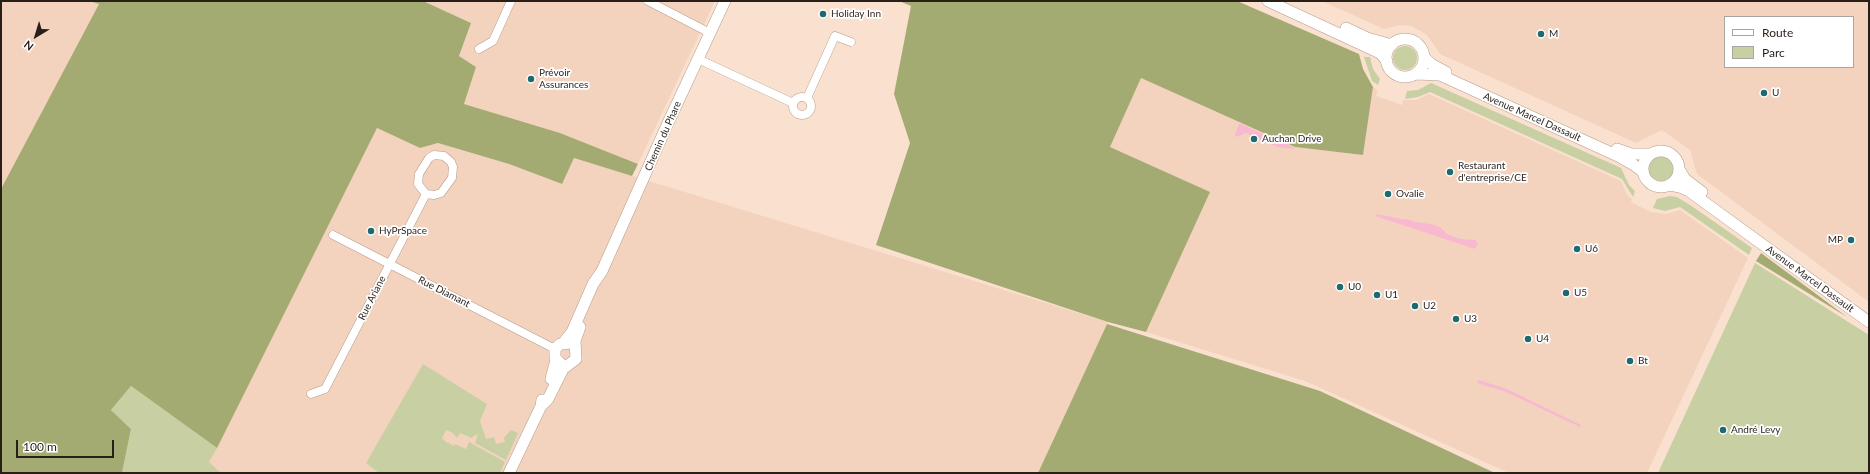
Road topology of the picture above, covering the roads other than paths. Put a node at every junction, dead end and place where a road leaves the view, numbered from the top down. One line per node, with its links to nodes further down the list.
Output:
1 (511, 1): 9 (street)
2 (648, 1): 6 (street)
3 (725, 1): 6 (main road, Chemin du Phare)
4 (1268, 1): 12 (main road)
5 (1285, 1): 8 (main road)
6 (710, 32): 11 (main road, Chemin du Phare)
7 (851, 42): 14 (street)
8 (1392, 45): 10 (main road); 12 (main road)
9 (479, 49)
10 (1424, 57): 13 (main road); 16 (main road, Avenue Marcel Dassault)
11 (698, 59): 15 (street); 23 (main road, Chemin du Phare)
12 (1387, 62): 13 (main road)
13 (1416, 74): 18 (main road, Avenue Marcel Dassault)
14 (807, 98): 15 (street); 15 (street)
15 (793, 103)
16 (1650, 154): 17 (main road); 18 (main road)
17 (1679, 169): 19 (main road); 24 (main road, Avenue Marcel Dassault)
18 (1643, 172): 19 (main road)
19 (1670, 185): 25 (main road, Avenue Marcel Dassault)
20 (426, 194): 20 (street); 22 (street, Rue Ariane)
21 (333, 235): 22 (street, Rue Diamant)
22 (390, 264): 27 (street, Rue Diamant); 29 (street, Rue Ariane)
23 (602, 271): 26 (main road, Chemin du Phare); 27 (main road, Chemin du Phare)
24 (1869, 314)
25 (1869, 322)
26 (576, 349): 27 (main road); 28 (main road)
27 (558, 351): 28 (main road); 30 (main road, Chemin du Phare)
28 (568, 365): 30 (main road)
29 (311, 394)
30 (541, 406): 31 (main road)
31 (509, 473)

